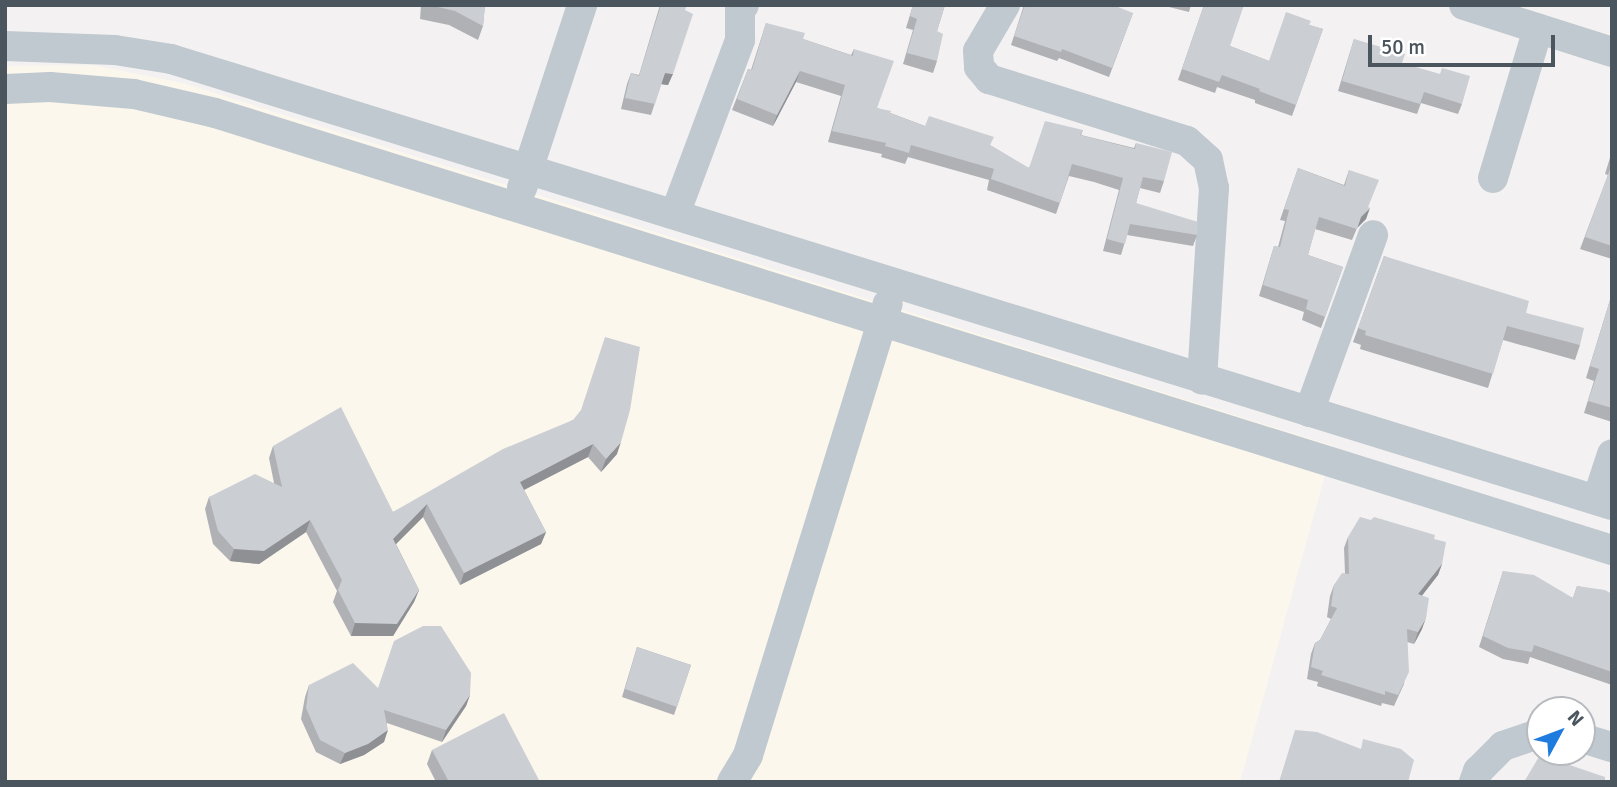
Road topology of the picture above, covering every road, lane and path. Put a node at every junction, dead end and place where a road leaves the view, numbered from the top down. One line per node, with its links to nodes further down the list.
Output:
1 (582, 5): 9 (street)
2 (744, 5): 12 (street)
3 (1005, 5): 16 (street)
4 (1464, 5): 5 (street)
5 (1538, 29): 7 (street); 10 (street)
6 (5, 46): 9 (street)
7 (1612, 52)
8 (5, 89): 11 (street)
9 (528, 169): 11 (street); 12 (street)
10 (1493, 178)
11 (516, 208): 15 (street)
12 (676, 214): 14 (street)
13 (1373, 235): 17 (street)
14 (895, 282): 15 (street); 16 (street)
15 (883, 323): 20 (street); 22 (street)
16 (1202, 380): 17 (street)
17 (1309, 412): 19 (street)
18 (1612, 454): 19 (street)
19 (1604, 503)
20 (1612, 550)
21 (1526, 738): 23 (street)
22 (732, 782)
23 (1474, 782)

